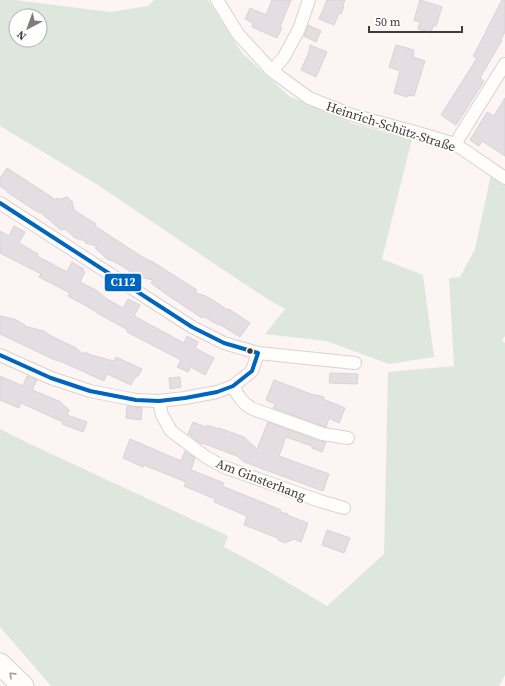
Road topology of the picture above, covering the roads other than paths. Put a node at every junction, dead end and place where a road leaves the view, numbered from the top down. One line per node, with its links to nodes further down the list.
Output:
1 (217, 0): 4 (street, Heinrich-Schütz-Straße)
2 (309, 0): 4 (street)
3 (505, 64): 5 (street)
4 (272, 71): 5 (street, Heinrich-Schütz-Straße)
5 (455, 144): 6 (street, Heinrich-Schütz-Straße)
6 (505, 178)
7 (0, 203): 8 (street)
8 (258, 353): 10 (street); 11 (street)
9 (0, 356): 12 (street)
10 (355, 363)
11 (233, 386): 12 (street); 13 (street)
12 (159, 401): 14 (street, Am Ginsterhang)
13 (348, 438)
14 (344, 508)
15 (0, 664): 16 (highway, one-way to 15)
16 (23, 686)

